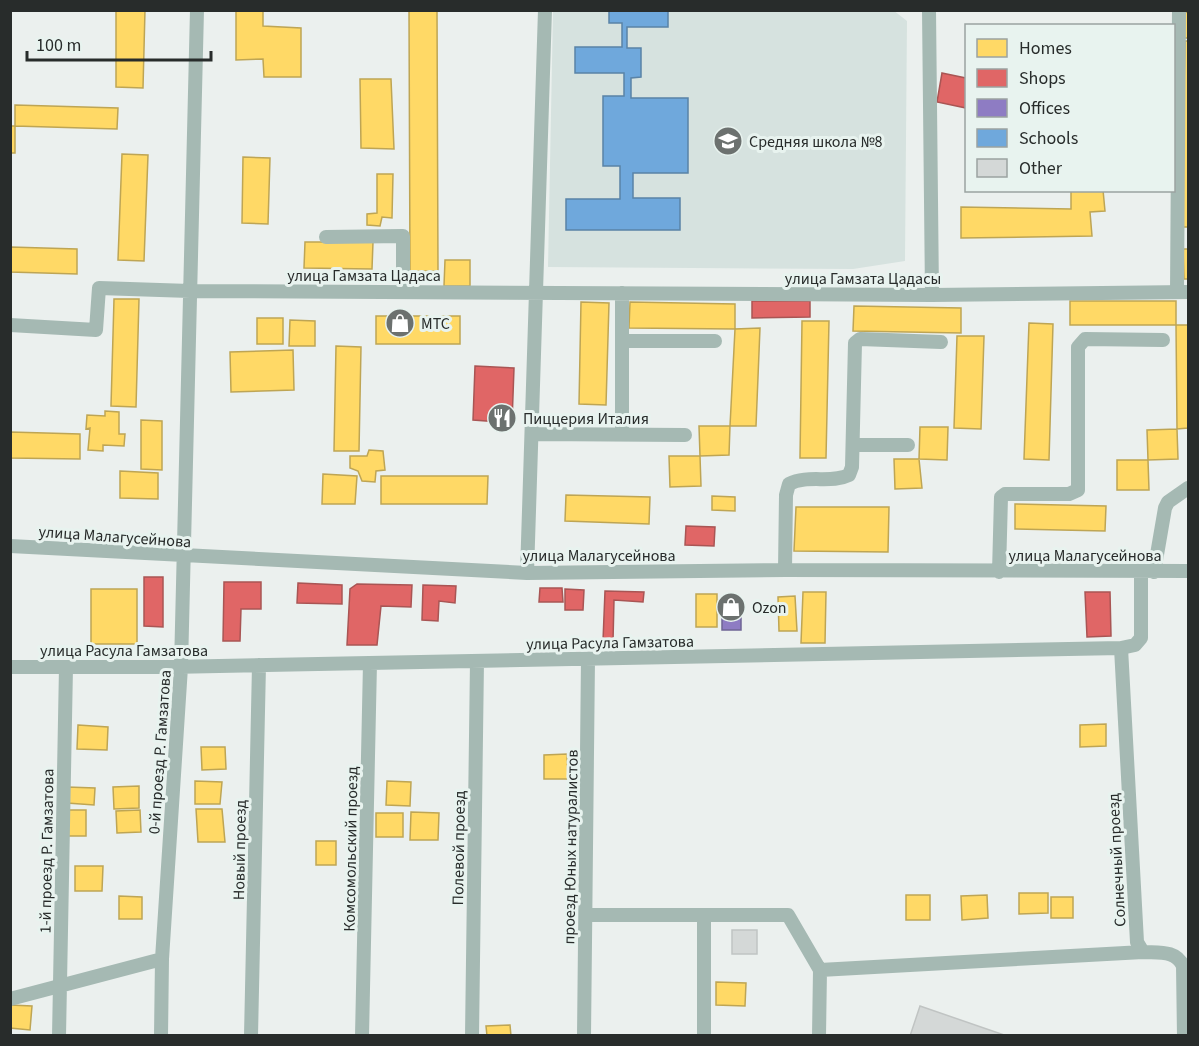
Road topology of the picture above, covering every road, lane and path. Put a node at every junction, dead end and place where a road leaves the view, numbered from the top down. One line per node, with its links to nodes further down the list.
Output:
1 (196, 10): 7 (street, 0-й проезд Р. Гамзатова)
2 (544, 10): 9 (street)
3 (929, 10): 12 (street)
4 (1179, 10): 5 (street)
5 (1182, 235): 10 (street)
6 (326, 237): 8 (street)
7 (190, 291): 8 (street, улица Гамзата Цадаса); 13 (street, улица Гамзата Цадаса); 25 (street, 0-й проезд Р. Гамзатова)
8 (403, 292): 9 (street, улица Гамзата Цадаса)
9 (537, 292): 11 (street, улица Гамзата Цадасы); 18 (street)
10 (1183, 292): 12 (street, улица Гамзата Цадасы)
11 (622, 293): 12 (street, улица Гамзата Цадасы); 15 (street)
12 (932, 294)
13 (10, 326)
14 (1163, 340): 28 (street)
15 (623, 341): 16 (street); 19 (street)
16 (715, 341)
17 (941, 342): 21 (street)
18 (533, 434): 19 (street); 30 (street)
19 (622, 435): 20 (street)
20 (685, 435)
21 (853, 445): 22 (street); 26 (street)
22 (908, 445)
23 (1188, 488): 29 (street)
24 (10, 546): 25 (street, улица Малагусейнова)
25 (183, 557): 30 (street, улица Малагусейнова); 38 (street, 0-й проезд Р. Гамзатова)
26 (785, 570): 28 (street, улица Малагусейнова); 30 (street, улица Малагусейнова)
27 (1188, 571): 29 (street, улица Малагусейнова)
28 (999, 572): 29 (street, улица Малагусейнова)
29 (1148, 572): 31 (street)
30 (527, 573)
31 (1121, 648): 32 (street, улица Расула Гамзатова); 41 (street, Солнечный проезд)
32 (588, 659): 33 (street, улица Расула Гамзатова); 39 (street, проезд Юных натуралистов)
33 (477, 661): 34 (street, улица Расула Гамзатова); 51 (street, Полевой проезд)
34 (370, 663): 35 (street, улица Расула Гамзатова); 50 (street, Комсомольский проезд)
35 (259, 665): 38 (street, улица Расула Гамзатова); 49 (street, Новый проезд)
36 (10, 667): 37 (street, улица Расула Гамзатова)
37 (66, 667): 38 (street, улица Расула Гамзатова); 45 (street, 1-й проезд Р. Гамзатова)
38 (181, 667): 43 (street, 0-й проезд Р. Гамзатова)
39 (586, 915): 40 (street); 52 (street, проезд Юных натуралистов)
40 (704, 915): 44 (street); 53 (street)
41 (1143, 952): 42 (street); 44 (street)
42 (1184, 957): 55 (street)
43 (162, 959): 45 (street); 48 (street, 0-й проезд Р. Гамзатова)
44 (820, 970): 54 (street)
45 (60, 987): 46 (street); 47 (street, 1-й проезд Р. Гамзатова)
46 (10, 999)
47 (59, 1035)
48 (161, 1035)
49 (251, 1035)
50 (362, 1035)
51 (472, 1035)
52 (584, 1035)
53 (704, 1035)
54 (819, 1035)
55 (1184, 1035)

